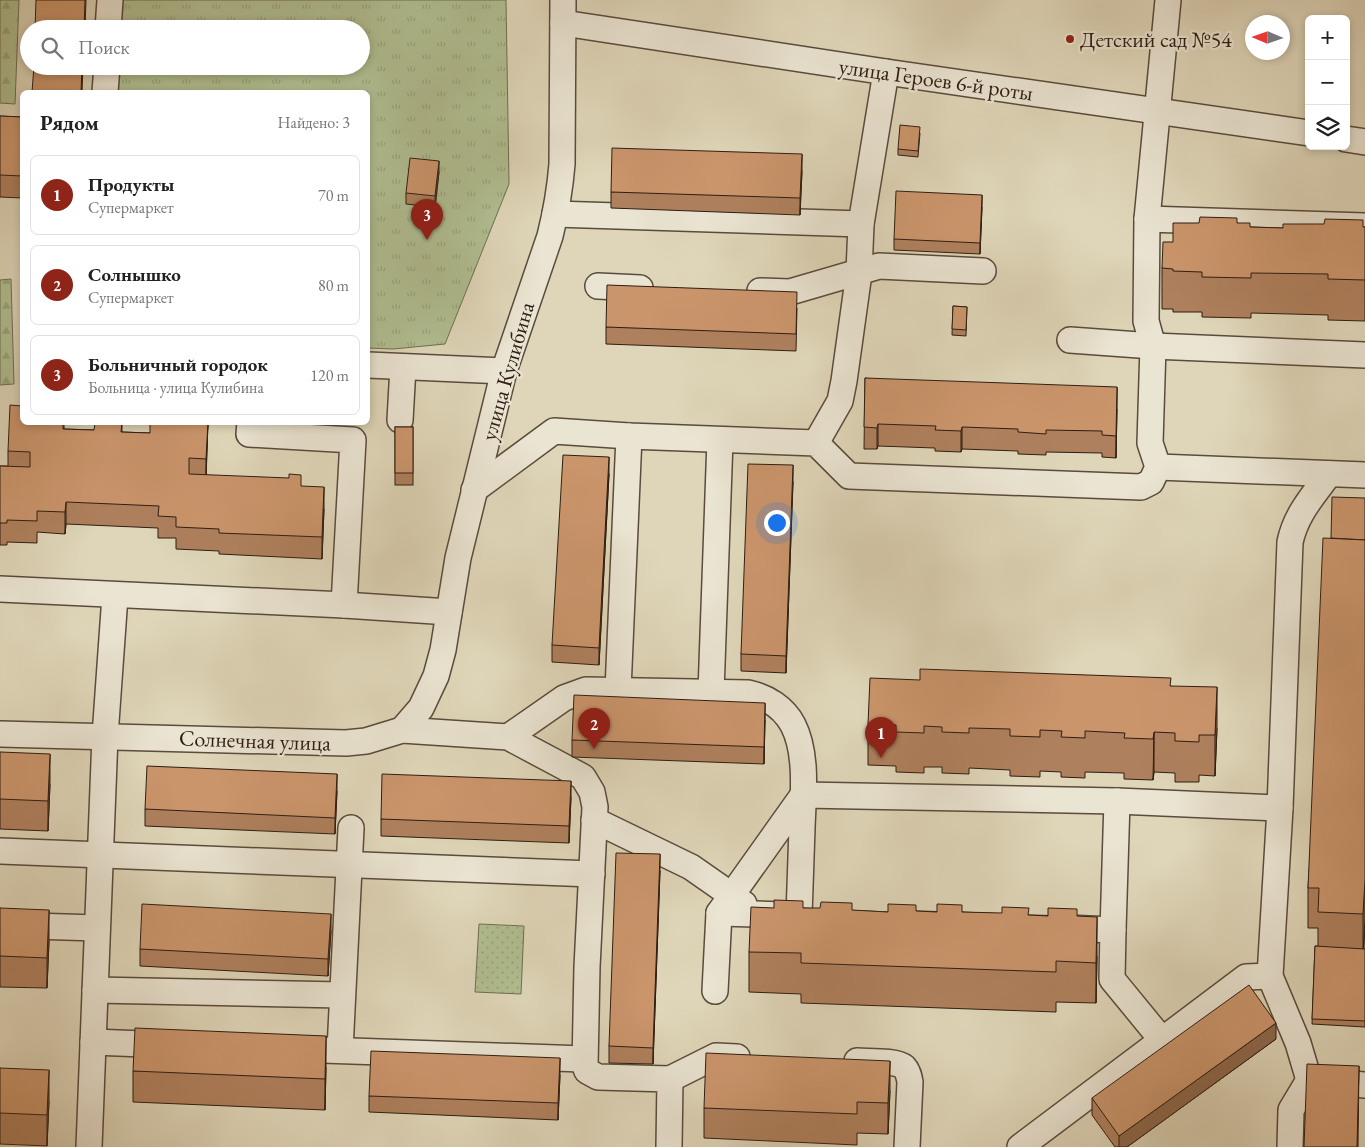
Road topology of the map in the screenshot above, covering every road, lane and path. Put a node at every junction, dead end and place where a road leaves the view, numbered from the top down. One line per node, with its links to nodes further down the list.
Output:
1 (110, 0): 4 (street)
2 (1168, 0): 8 (street)
3 (563, 11): 5 (street, улица Героев 6-й роты); 12 (street, улица Кулибина)
4 (109, 20)
5 (886, 72): 8 (street, улица Героев 6-й роты); 14 (street)
6 (106, 75): 7 (street)
7 (105, 90)
8 (1157, 112): 9 (street, улица Героев 6-й роты); 13 (street)
9 (1305, 133)
10 (1350, 140): 11 (street)
11 (1365, 142)
12 (555, 214): 14 (street); 26 (street, улица Кулибина)
13 (1146, 219): 15 (street); 22 (street)
14 (861, 224): 17 (street)
15 (1365, 226)
16 (983, 271): 17 (street)
17 (859, 273): 20 (street); 31 (street)
18 (598, 286): 19 (street)
19 (665, 288)
20 (742, 291)
21 (1070, 340): 22 (street)
22 (1153, 346): 23 (street); 32 (street)
23 (1365, 355)
24 (370, 365): 25 (street)
25 (403, 367): 26 (street); 27 (street)
26 (504, 371): 35 (street, улица Кулибина)
27 (400, 420)
28 (250, 425): 38 (street)
29 (629, 436): 30 (street); 35 (street); 40 (street)
30 (720, 440): 31 (street); 41 (street)
31 (816, 444): 32 (street)
32 (1158, 467): 33 (street)
33 (1329, 474): 34 (street); 48 (street)
34 (1365, 475)
35 (474, 490): 39 (street, улица Кулибина)
36 (0, 589): 37 (street)
37 (115, 596): 38 (street); 44 (street)
38 (344, 605): 39 (street)
39 (449, 612): 42 (street, улица Кулибина)
40 (618, 690): 41 (street); 45 (street)
41 (711, 692): 46 (street)
42 (402, 730): 44 (street, Солнечная улица); 45 (street, Солнечная улица)
43 (0, 734): 44 (street, Солнечная улица)
44 (105, 736): 52 (street)
45 (508, 736): 49 (street)
46 (803, 795): 47 (street); 55 (street); 55 (street)
47 (1117, 802): 48 (street); 59 (street)
48 (1280, 808): 60 (street)
49 (594, 820): 54 (street); 55 (street)
50 (351, 828): 53 (street)
51 (0, 850): 52 (street)
52 (100, 855): 53 (street); 58 (street)
53 (348, 864): 54 (street); 63 (street)
54 (592, 874): 70 (street)
55 (725, 904): 62 (street)
56 (0, 925): 58 (street)
57 (1045, 927): 59 (street)
58 (98, 928): 61 (street)
59 (1113, 930): 64 (street)
60 (1270, 976): 64 (street); 73 (street)
61 (95, 990): 63 (street); 65 (street)
62 (715, 990)
63 (342, 995): 68 (street)
64 (1162, 1040): 78 (street)
65 (93, 1042): 66 (street); 75 (street)
66 (192, 1046)
67 (271, 1048): 68 (street)
68 (340, 1050): 70 (street)
69 (756, 1057): 72 (street)
70 (584, 1059): 72 (street)
71 (835, 1060): 77 (street)
72 (670, 1080): 76 (street)
73 (1309, 1080): 74 (street); 79 (street)
74 (1365, 1085)
75 (89, 1147)
76 (669, 1147)
77 (907, 1147)
78 (1020, 1147)
79 (1290, 1147)

